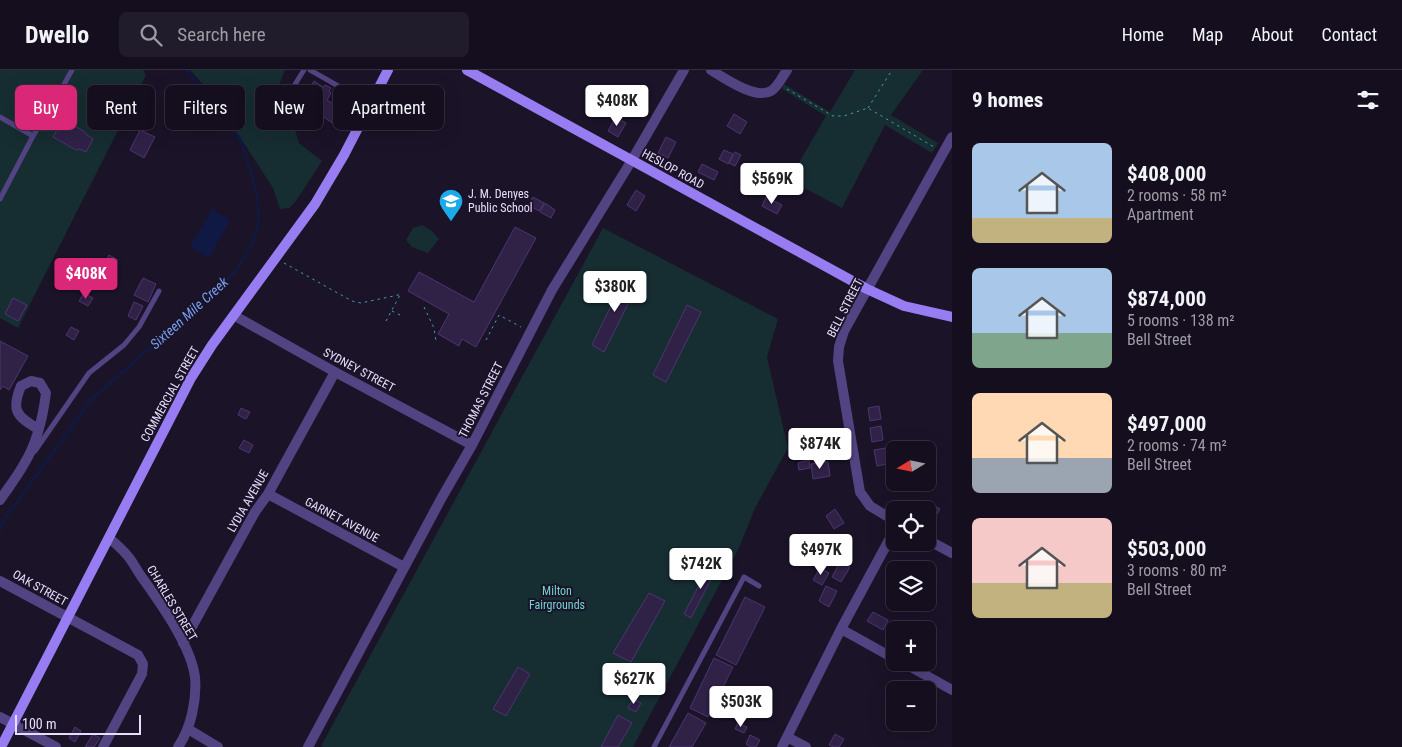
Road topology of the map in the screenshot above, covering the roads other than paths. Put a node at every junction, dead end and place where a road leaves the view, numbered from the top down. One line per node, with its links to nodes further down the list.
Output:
1 (72, 70): 14 (lane)
2 (304, 70): 9 (lane)
3 (310, 70): 10 (lane)
4 (388, 70): 11 (street, COMMERCIAL STREET)
5 (467, 70): 16 (street, HESLOP ROAD)
6 (684, 70): 16 (street, THOMAS STREET)
7 (711, 70): 8 (street)
8 (787, 70)
9 (295, 85)
10 (336, 85)
11 (380, 85)
12 (0, 118): 14 (lane)
13 (357, 130): 20 (street, COMMERCIAL STREET)
14 (33, 136): 17 (lane)
15 (948, 145): 18 (street, BELL STREET)
16 (632, 160): 18 (street, HESLOP ROAD); 24 (street, THOMAS STREET)
17 (0, 199)
18 (868, 289): 21 (street, HESLOP ROAD); 28 (street, BELL STREET)
19 (159, 291): 25 (lane)
20 (234, 316): 22 (street, SYDNEY STREET); 29 (street, COMMERCIAL STREET)
21 (952, 317)
22 (335, 372): 24 (street, SYDNEY STREET); 26 (street, LYDIA AVENUE)
23 (38, 429): 25 (street)
24 (472, 446): 33 (street, THOMAS STREET)
25 (25, 463): 27 (street)
26 (268, 494): 33 (street, GARNET AVENUE); 38 (street, LYDIA AVENUE)
27 (0, 500)
28 (886, 516)
29 (109, 538): 36 (street, COMMERCIAL STREET); 38 (street, CHARLES STREET)
30 (936, 544): 32 (street)
31 (886, 546): 37 (street)
32 (952, 553)
33 (404, 568): 51 (street, THOMAS STREET)
34 (0, 580): 36 (street, OAK STREET)
35 (759, 586): 52 (lane)
36 (68, 618): 43 (street, COMMERCIAL STREET); 48 (street, OAK STREET)
37 (841, 629): 39 (street); 45 (street)
38 (183, 643): 44 (street, CHARLES STREET)
39 (886, 654)
40 (918, 671): 41 (street)
41 (952, 690)
42 (0, 718): 43 (street)
43 (13, 725): 46 (street, COMMERCIAL STREET); 47 (street)
44 (188, 729): 49 (street, CHARLES STREET); 50 (street)
45 (787, 737): 53 (street); 54 (street)
46 (1, 747)
47 (56, 747)
48 (103, 747)
49 (178, 747)
50 (218, 747)
51 (308, 747)
52 (654, 747)
53 (782, 747)
54 (806, 747)

